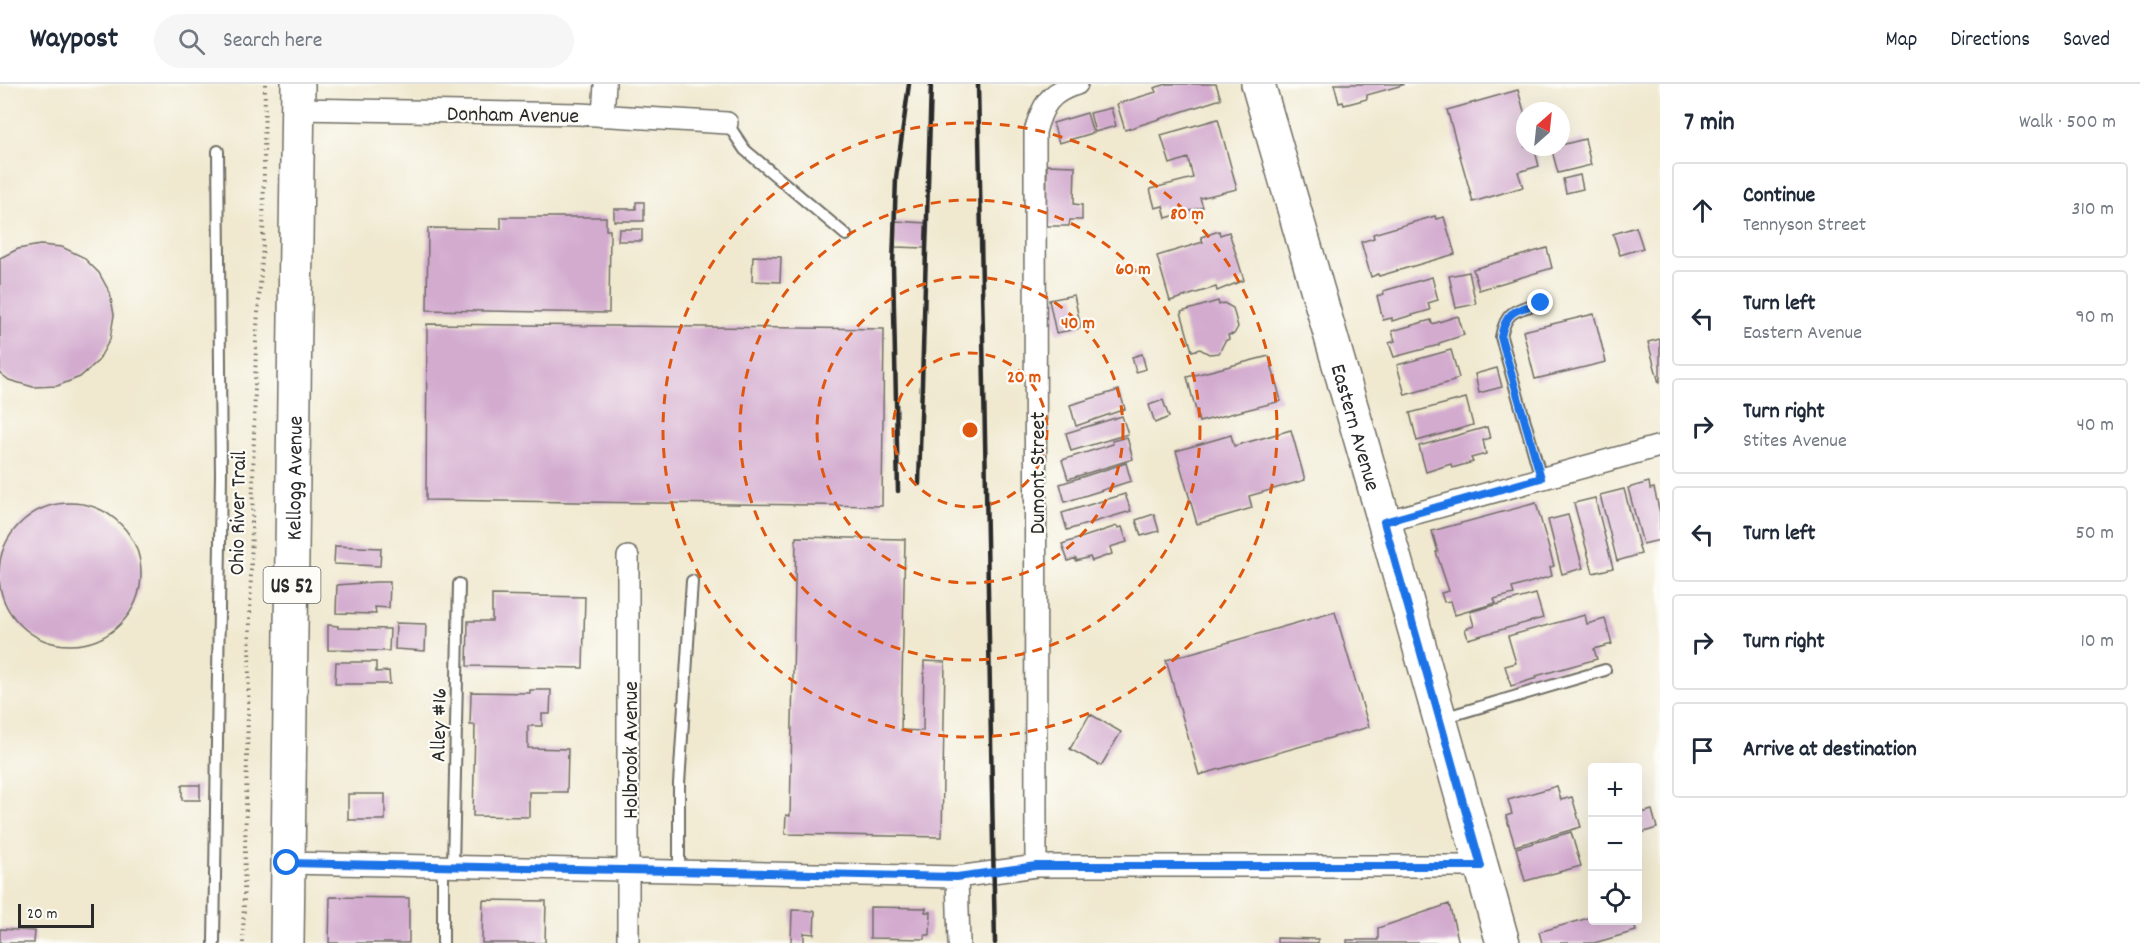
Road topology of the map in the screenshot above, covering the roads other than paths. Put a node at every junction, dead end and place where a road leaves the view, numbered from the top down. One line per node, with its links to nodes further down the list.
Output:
1 (605, 84): 5 (street)
2 (1258, 84): 12 (main road, Eastern Avenue)
3 (1069, 86): 19 (street, Dumont Street)
4 (298, 97): 5 (street, Donham Avenue); 18 (main road, Kellogg Avenue / US 52)
5 (603, 116): 6 (street, Donham Avenue)
6 (728, 123): 8 (lane)
7 (218, 151): 25 (lane)
8 (846, 235)
9 (1541, 303): 11 (lane)
10 (1660, 446): 11 (street)
11 (1541, 478): 12 (street)
12 (1384, 522): 17 (main road, Eastern Avenue)
13 (628, 557): 22 (street, Holbrook Avenue)
14 (692, 582): 23 (lane)
15 (459, 584): 21 (lane, Alley #16)
16 (1605, 670): 17 (lane)
17 (1440, 719): 20 (main road, Eastern Avenue)
18 (287, 863): 21 (street); 26 (main road, Kellogg Avenue / US 52)
19 (1036, 866): 20 (street); 24 (street)
20 (1481, 866): 30 (main road, Eastern Avenue)
21 (448, 867): 22 (street); 27 (lane, Alley #16)
22 (630, 870): 23 (street); 28 (street, Holbrook Avenue)
23 (679, 871): 24 (street)
24 (957, 877): 29 (street)
25 (214, 943)
26 (287, 943)
27 (443, 943)
28 (628, 943)
29 (959, 943)
30 (1503, 943)

